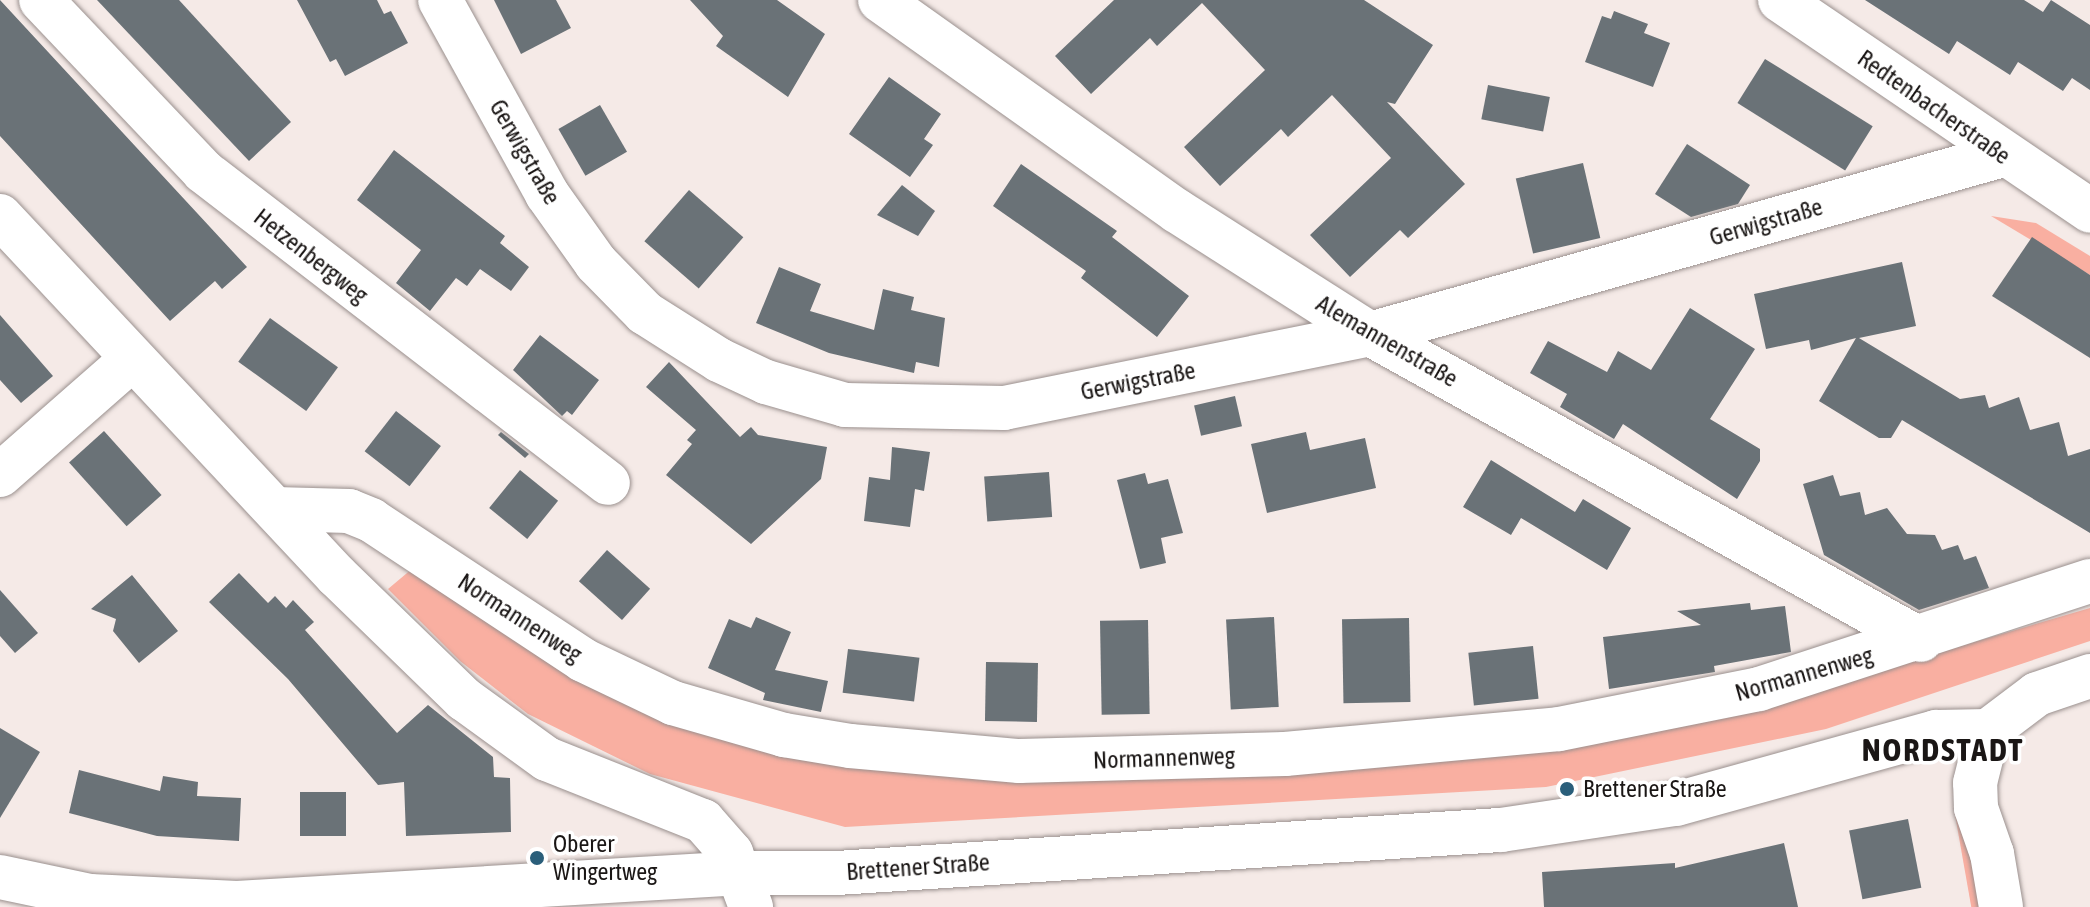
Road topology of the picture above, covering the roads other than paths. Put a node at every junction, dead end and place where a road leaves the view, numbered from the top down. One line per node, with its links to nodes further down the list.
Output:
1 (41, 0): 11 (street, Hetzenbergweg)
2 (440, 0): 8 (street, Gerwigstraße)
3 (880, 0): 8 (street, Alemannenstraße)
4 (1780, 0): 5 (street, Redtenbacherstraße)
5 (2003, 155): 6 (street, Redtenbacherstraße); 8 (street, Gerwigstraße)
6 (2090, 211)
7 (0, 216): 9 (street)
8 (1370, 334): 14 (street, Alemannenstraße)
9 (131, 360): 10 (street); 12 (street)
10 (0, 475)
11 (608, 483)
12 (275, 509): 14 (street, Normannenweg); 19 (street)
13 (2090, 581): 14 (street, Normannenweg)
14 (1921, 640)
15 (2090, 676): 16 (street)
16 (1988, 731): 19 (street, Brettener Straße); 21 (street)
17 (0, 877): 18 (street)
18 (54, 890): 19 (street, Brettener Straße); 20 (street, Brettener Straße)
19 (746, 890)
20 (11, 907)
21 (2001, 907)

